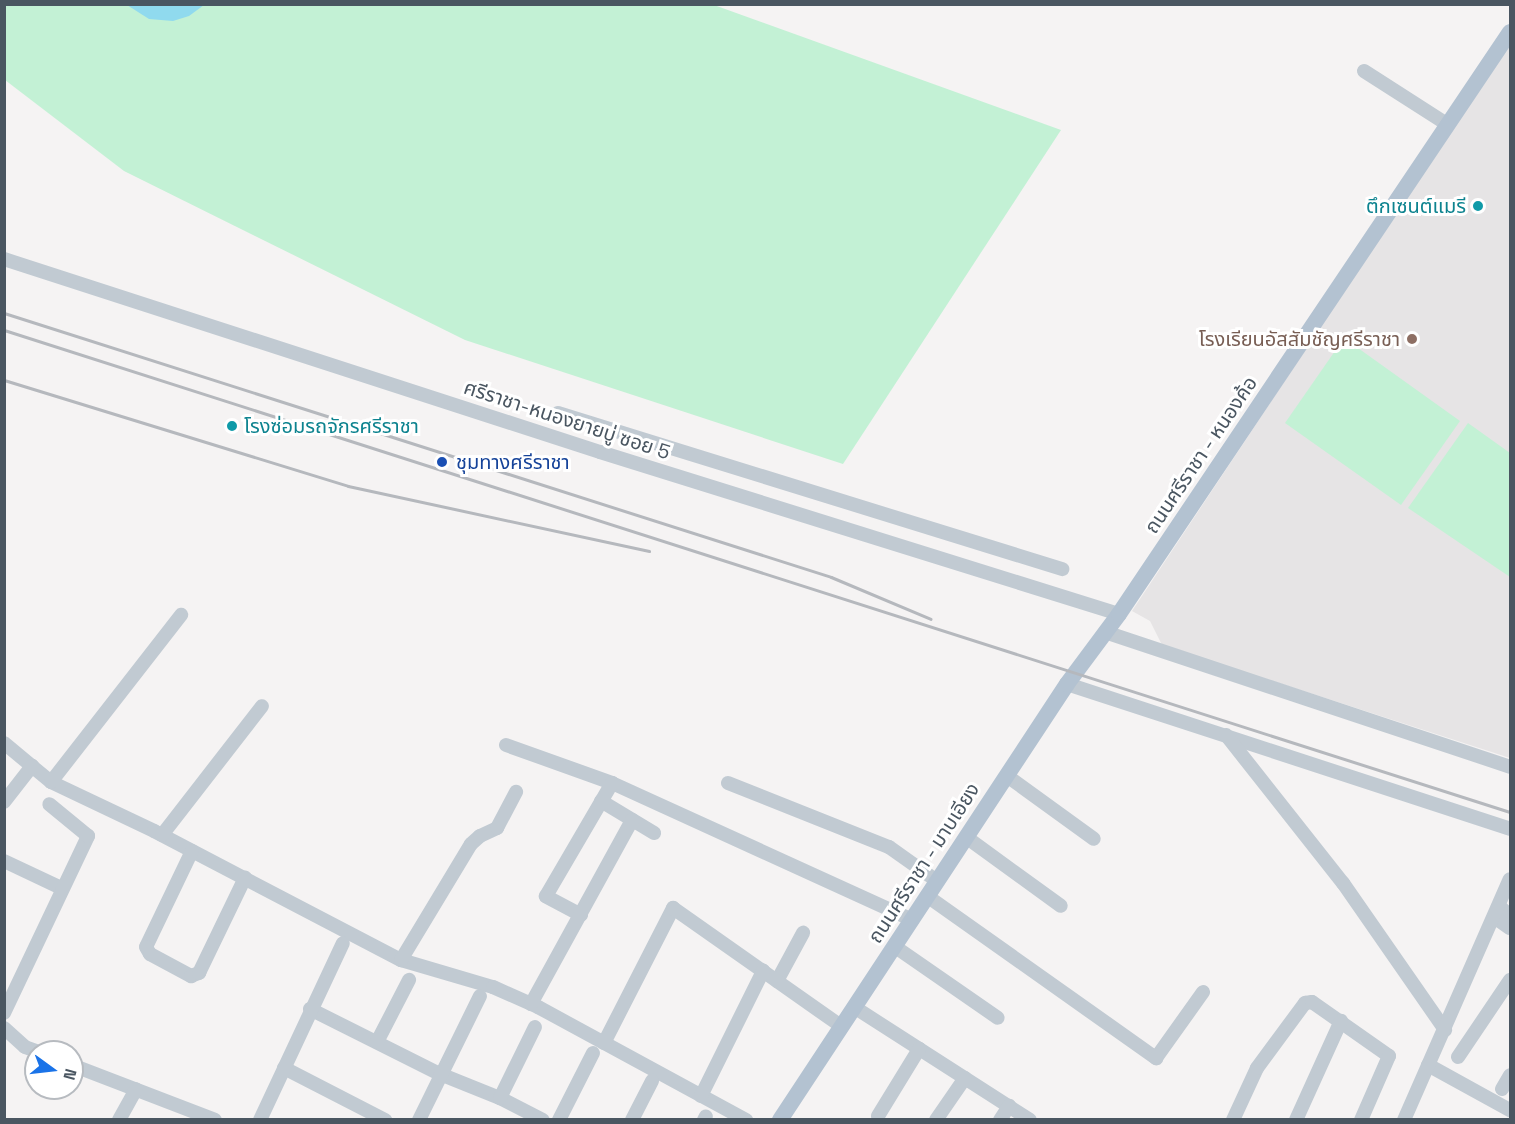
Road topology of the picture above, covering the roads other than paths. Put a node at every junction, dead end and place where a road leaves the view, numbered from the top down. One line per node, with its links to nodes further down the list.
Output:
1 (1510, 32): 3 (main road, ถนนศรีราชา - หนองค้อ)
2 (1364, 71): 3 (street)
3 (1447, 124): 9 (main road, ถนนศรีราชา - หนองค้อ)
4 (4, 259): 7 (street, ศรีราชา-หนองยายบู่ ซอย 5)
5 (558, 412): 6 (street)
6 (902, 521): 7 (street); 8 (street)
7 (894, 543): 9 (street, ศรีราชา-หนองยายบู่ ซอย 5)
8 (1062, 569)
9 (1119, 614): 11 (main road, ถนนศรีราชา - หนองค้อ)
10 (181, 615): 20 (street)
11 (1106, 632): 12 (main road, ถนนศรีราชา - มาบเอียง); 18 (street)
12 (1067, 684): 14 (street); 19 (main road, ถนนศรีราชา - มาบเอียง)
13 (262, 706): 30 (street)
14 (1226, 735): 28 (street); 65 (street)
15 (4, 743): 17 (street)
16 (506, 745): 21 (street)
17 (32, 766): 20 (street); 25 (street)
18 (1510, 767)
19 (1007, 776): 31 (main road, ถนนศรีราชา - มาบเอียง); 32 (street)
20 (51, 782): 30 (street)
21 (612, 783): 24 (street); 44 (street)
22 (728, 783): 37 (street)
23 (516, 792): 49 (street)
24 (601, 801): 27 (street); 42 (street)
25 (4, 802)
26 (50, 804): 38 (street)
27 (633, 820): 29 (street); 42 (street)
28 (1510, 829)
29 (654, 833)
30 (162, 835): 33 (street)
31 (966, 837): 37 (main road, ถนนศรีราชา - มาบเอียง); 40 (street)
32 (1094, 839)
33 (192, 851): 35 (street); 35 (street)
34 (6, 865): 38 (street)
35 (245, 878): 49 (street)
36 (1510, 879): 41 (street)
37 (937, 881): 39 (main road, ถนนศรีราชา - มาบเอียง)
38 (61, 888): 59 (street)
39 (927, 896): 44 (main road, ถนนศรีราชา - มาบเอียง); 54 (street)
40 (1061, 906)
41 (1496, 911): 43 (street); 45 (street); 65 (street)
42 (580, 915): 56 (street)
43 (1510, 916)
44 (912, 920): 48 (main road, ถนนศรีราชา - มาบเอียง)
45 (1510, 928)
46 (803, 933): 53 (street)
47 (343, 943): 58 (street)
48 (894, 946): 57 (main road, ถนนศรีราชา - มาบเอียง); 60 (street)
49 (401, 960): 56 (street)
50 (763, 971): 53 (street); 67 (street); 81 (street)
51 (409, 980): 66 (street)
52 (1510, 980): 71 (street)
53 (777, 981): 62 (street)
54 (1203, 992)
55 (480, 996): 75 (street)
56 (531, 1004): 67 (street)
57 (854, 1007): 62 (main road, ถนนศรีราชา - มาบเอียง); 69 (street)
58 (310, 1009): 66 (street); 73 (street)
59 (4, 1012)
60 (998, 1018)
61 (1341, 1021): 99 (street); 100 (street); 101 (street)
62 (842, 1026): 95 (main road, ถนนศรีราชา - มาบเอียง)
63 (535, 1027): 82 (street)
64 (4, 1028): 68 (street)
65 (1445, 1030): 72 (street)
66 (377, 1042): 75 (street)
67 (604, 1043): 81 (street)
68 (24, 1046)
69 (919, 1049): 77 (street); 85 (street)
70 (593, 1053): 92 (street)
71 (1458, 1057)
72 (1428, 1065): 84 (street); 102 (street)
73 (284, 1068): 88 (street); 89 (street)
74 (84, 1070): 79 (street)
75 (440, 1074): 82 (street); 90 (street)
76 (1510, 1075): 80 (street)
77 (965, 1078): 83 (street); 96 (street)
78 (652, 1081): 93 (street)
79 (136, 1089): 86 (street); 87 (street)
80 (1502, 1089)
81 (701, 1096): 94 (street)
82 (500, 1098): 91 (street)
83 (1009, 1106): 97 (street); 98 (street)
84 (1506, 1113)
85 (878, 1116)
86 (119, 1119)
87 (215, 1119)
88 (260, 1119)
89 (385, 1119)
90 (419, 1119)
91 (543, 1119)
92 (559, 1119)
93 (632, 1119)
94 (746, 1119)
95 (780, 1119)
96 (936, 1119)
97 (1000, 1119)
98 (1030, 1119)
99 (1233, 1119)
100 (1296, 1119)
101 (1361, 1119)
102 (1404, 1119)

